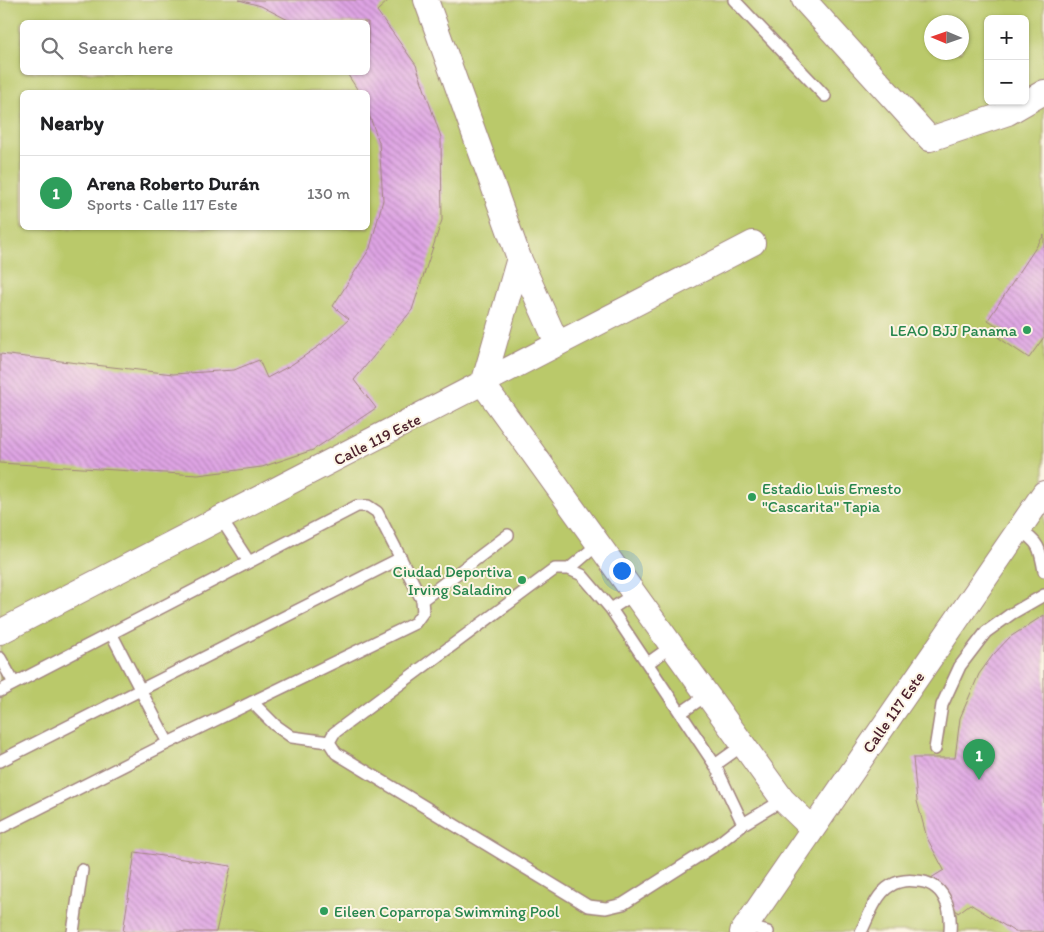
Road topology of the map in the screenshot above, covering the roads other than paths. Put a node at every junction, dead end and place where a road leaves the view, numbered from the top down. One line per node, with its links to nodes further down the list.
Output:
1 (426, 0): 7 (street)
2 (734, 0): 5 (lane)
3 (804, 0): 4 (street)
4 (1044, 92)
5 (825, 96)
6 (753, 243): 8 (street, Calle 119 Este)
7 (519, 258): 8 (street); 9 (street)
8 (557, 343): 9 (street, Calle 119 Este)
9 (482, 384): 11 (street, Calle 119 Este); 14 (street)
10 (1044, 493): 12 (street, Calle 117 Este)
11 (221, 519): 16 (lane); 23 (street, Calle 119 Este)
12 (1019, 530): 18 (lane); 43 (street, Calle 117 Este)
13 (508, 535): 21 (lane)
14 (598, 544): 17 (lane); 19 (street)
15 (401, 558): 16 (lane); 21 (lane); 29 (lane)
16 (249, 562): 24 (lane)
17 (569, 569): 22 (lane); 34 (lane)
18 (1044, 571)
19 (634, 594): 22 (lane); 25 (street)
20 (1044, 595): 37 (lane)
21 (422, 600): 32 (lane)
22 (611, 609): 27 (lane)
23 (0, 632)
24 (111, 633): 28 (lane); 29 (lane)
25 (672, 646): 27 (lane); 31 (street)
26 (0, 658): 28 (lane)
27 (648, 663): 33 (lane)
28 (14, 683): 30 (lane)
29 (140, 690): 35 (lane); 38 (lane)
30 (0, 691)
31 (707, 695): 33 (lane); 36 (street)
32 (252, 702): 34 (lane); 35 (lane)
33 (682, 712): 39 (lane)
34 (329, 742): 41 (lane)
35 (168, 743): 42 (lane)
36 (743, 745): 39 (lane); 40 (street)
37 (935, 749)
38 (0, 761)
39 (715, 765): 41 (lane)
40 (783, 800): 41 (lane); 43 (street)
41 (743, 824)
42 (0, 828)
43 (812, 828): 45 (street, Calle 117 Este)
44 (82, 870): 46 (lane)
45 (752, 930)
46 (72, 932)
47 (861, 932): 48 (lane)
48 (950, 932)

